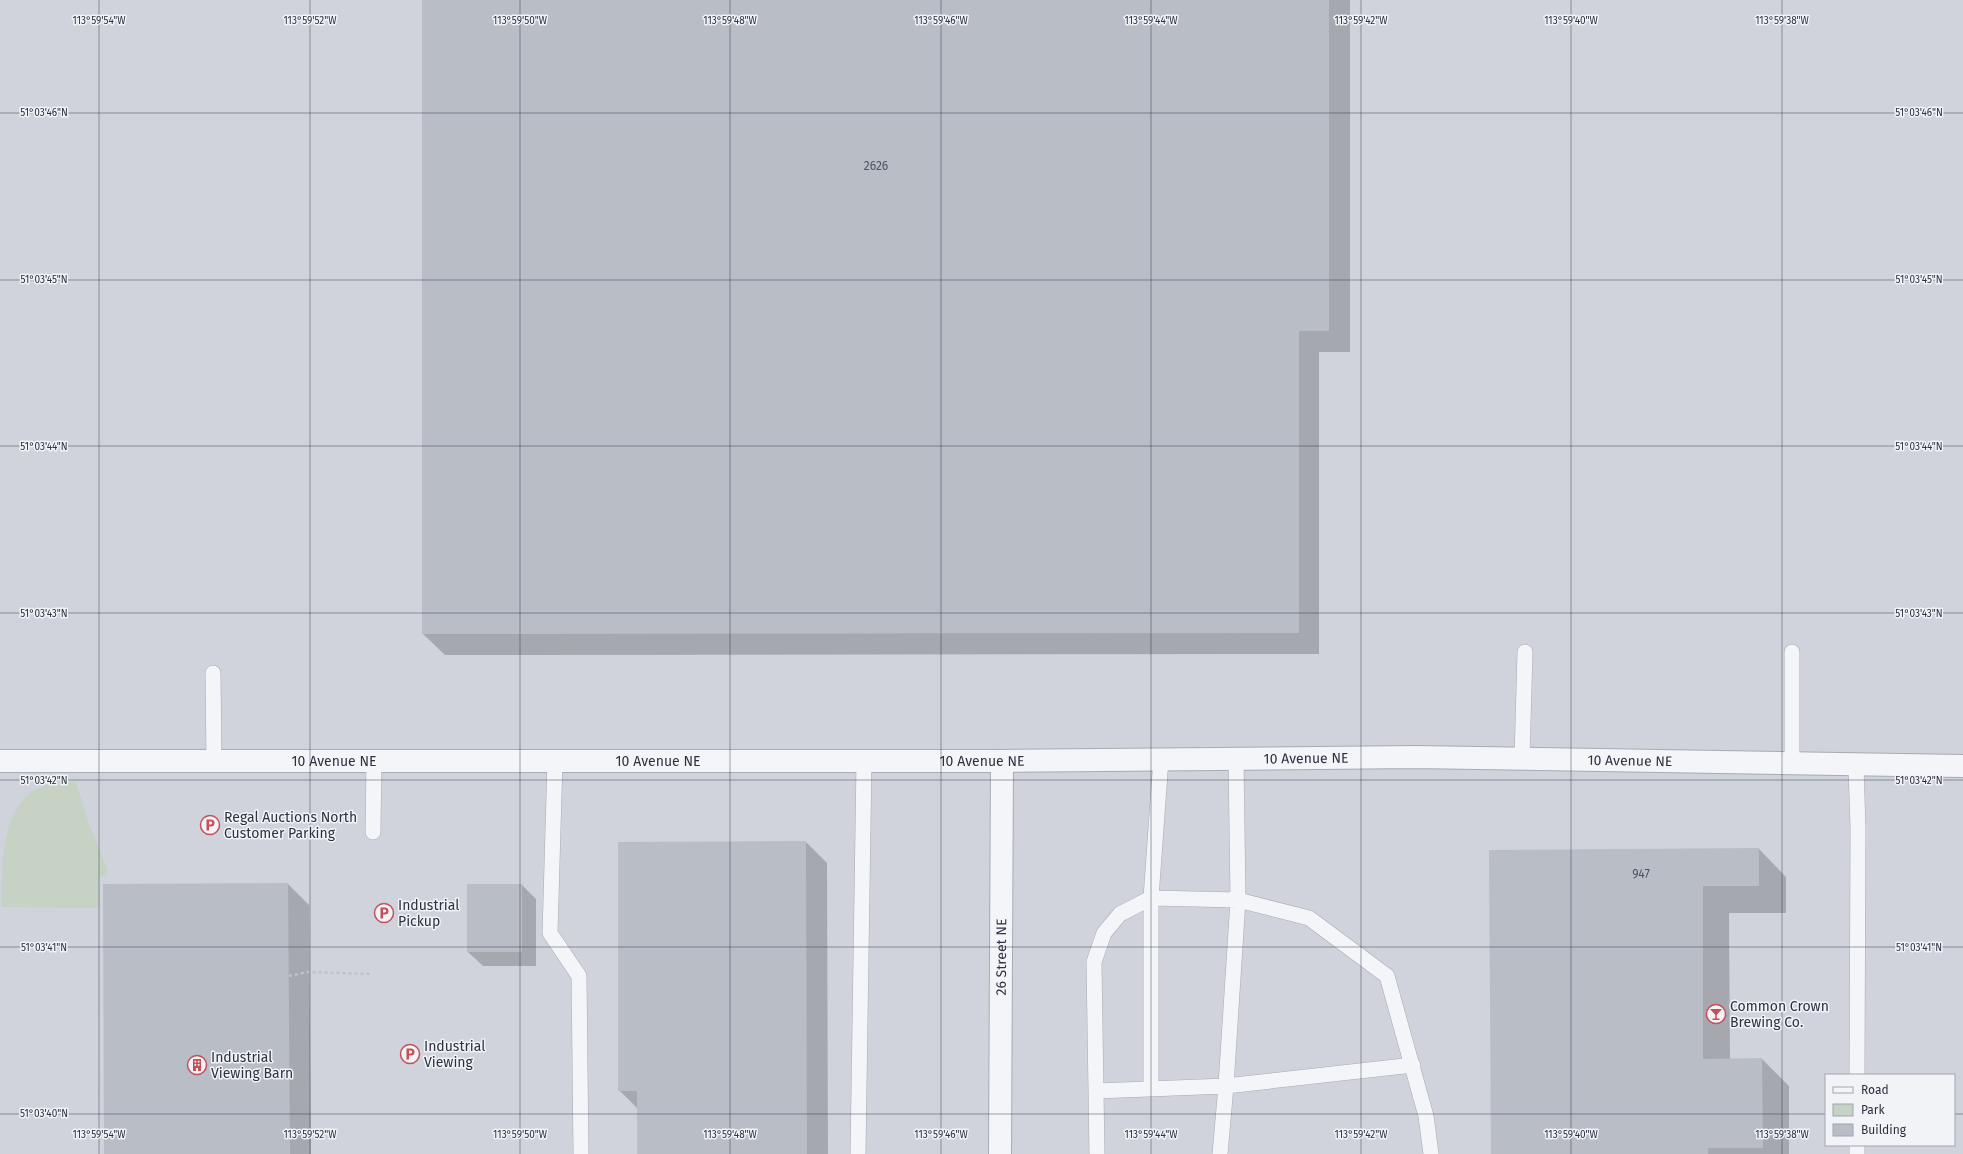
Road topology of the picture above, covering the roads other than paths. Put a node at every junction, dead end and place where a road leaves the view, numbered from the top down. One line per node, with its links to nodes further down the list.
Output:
1 (1525, 652): 5 (lane)
2 (1792, 652): 13 (lane)
3 (213, 673): 8 (lane)
4 (1236, 758): 5 (street, 10 Avenue NE); 6 (street, 10 Avenue NE); 18 (lane)
5 (1522, 758): 13 (street, 10 Avenue NE)
6 (1161, 759): 12 (street, 10 Avenue NE); 17 (lane)
7 (0, 761): 8 (street, 10 Avenue NE)
8 (214, 761): 9 (street, 10 Avenue NE)
9 (374, 761): 10 (street, 10 Avenue NE); 16 (lane)
10 (555, 761): 11 (street, 10 Avenue NE); 24 (lane)
11 (864, 761): 12 (street, 10 Avenue NE); 25 (lane)
12 (1002, 761): 26 (street, 26 Street NE)
13 (1792, 764): 14 (street, 10 Avenue NE)
14 (1856, 766): 15 (street, 10 Avenue NE); 20 (lane)
15 (1963, 766)
16 (373, 832)
17 (1151, 898): 18 (lane); 22 (lane); 23 (lane)
18 (1238, 900): 19 (lane); 21 (lane)
19 (1413, 1065): 21 (lane); 29 (lane)
20 (1857, 1074)
21 (1226, 1086): 22 (lane); 28 (lane)
22 (1151, 1088): 23 (lane)
23 (1096, 1091): 27 (lane)
24 (581, 1154)
25 (858, 1154)
26 (1000, 1154)
27 (1097, 1154)
28 (1220, 1154)
29 (1431, 1154)

